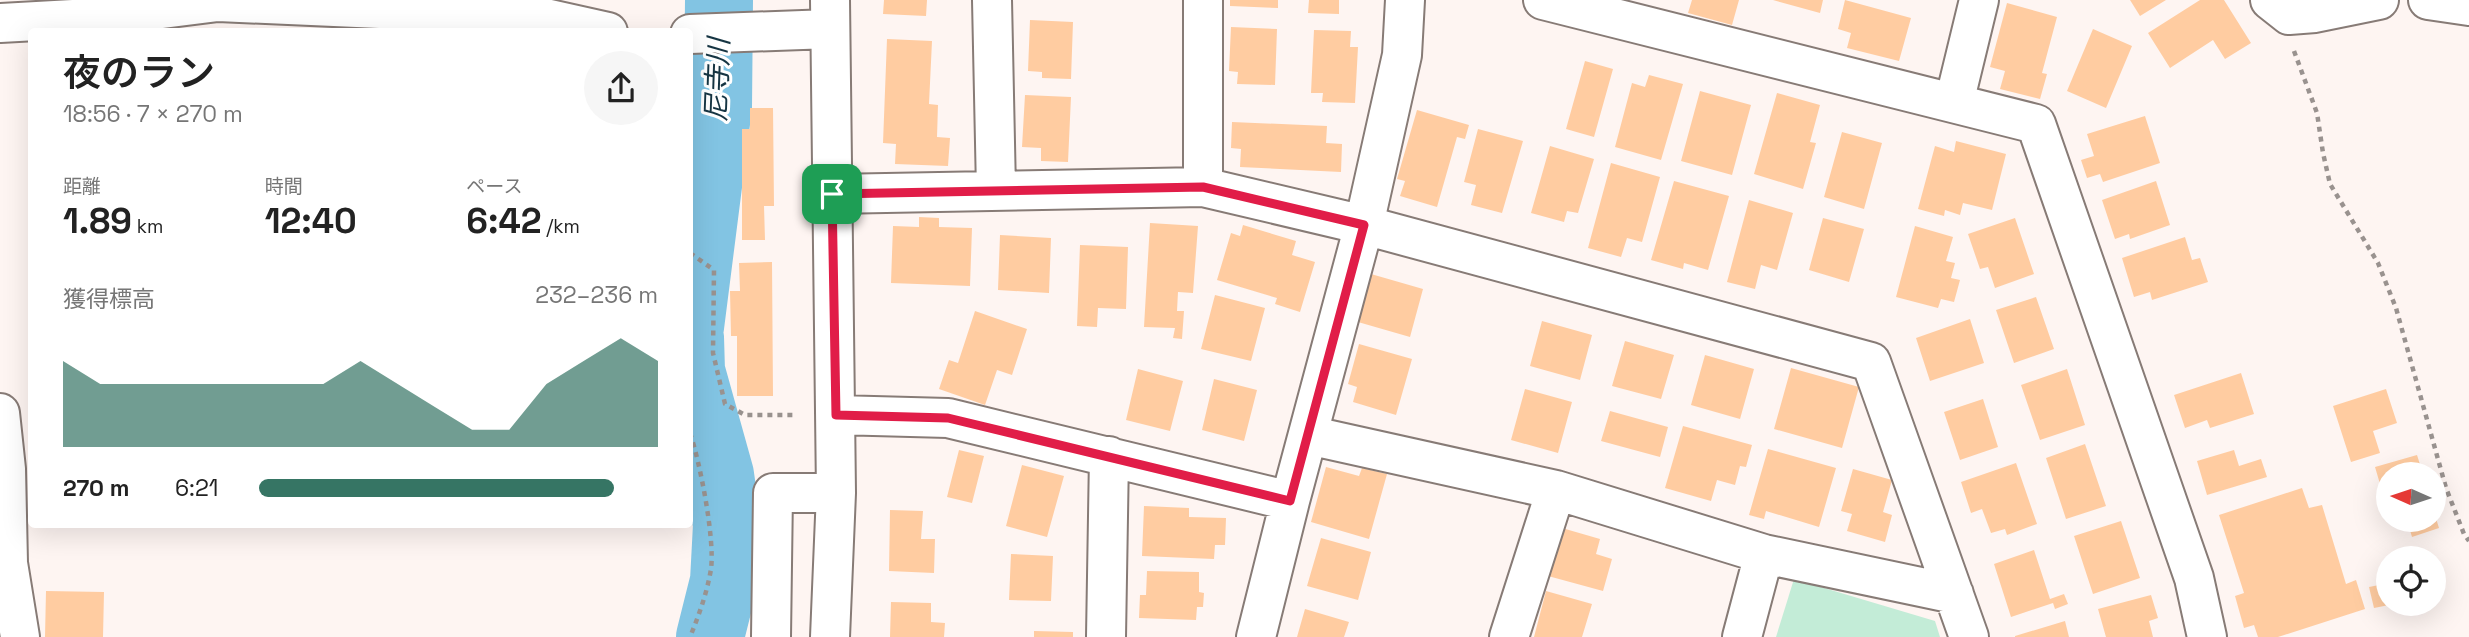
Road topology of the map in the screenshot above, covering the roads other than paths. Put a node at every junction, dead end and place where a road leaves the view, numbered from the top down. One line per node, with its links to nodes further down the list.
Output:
1 (992, 0): 16 (street)
2 (1203, 0): 15 (street)
3 (1405, 0): 18 (street)
4 (1543, 0): 14 (street)
5 (1979, 0): 14 (street)
6 (2379, 0): 9 (street)
7 (2428, 0): 8 (street)
8 (2469, 6)
9 (2280, 7)
10 (830, 15): 13 (street); 17 (street)
11 (0, 23): 12 (street)
12 (590, 28)
13 (693, 34)
14 (1954, 103): 36 (street)
15 (1203, 187): 16 (street); 18 (street)
16 (996, 190): 17 (street)
17 (832, 194): 20 (street)
18 (1364, 225): 21 (street); 27 (street)
19 (0, 413): 28 (street)
20 (836, 415): 22 (street); 24 (street)
21 (1308, 435): 23 (street); 25 (street)
22 (1109, 456): 25 (street); 31 (street)
23 (1556, 490): 26 (street); 33 (street)
24 (836, 493): 29 (street); 30 (street)
25 (1290, 501): 32 (street)
26 (1764, 554): 27 (street); 34 (street)
27 (1954, 594): 35 (street)
28 (20, 637)
29 (771, 637)
30 (830, 637)
31 (1106, 637)
32 (1256, 637)
33 (1509, 637)
34 (1742, 637)
35 (1969, 637)
36 (2207, 637)

